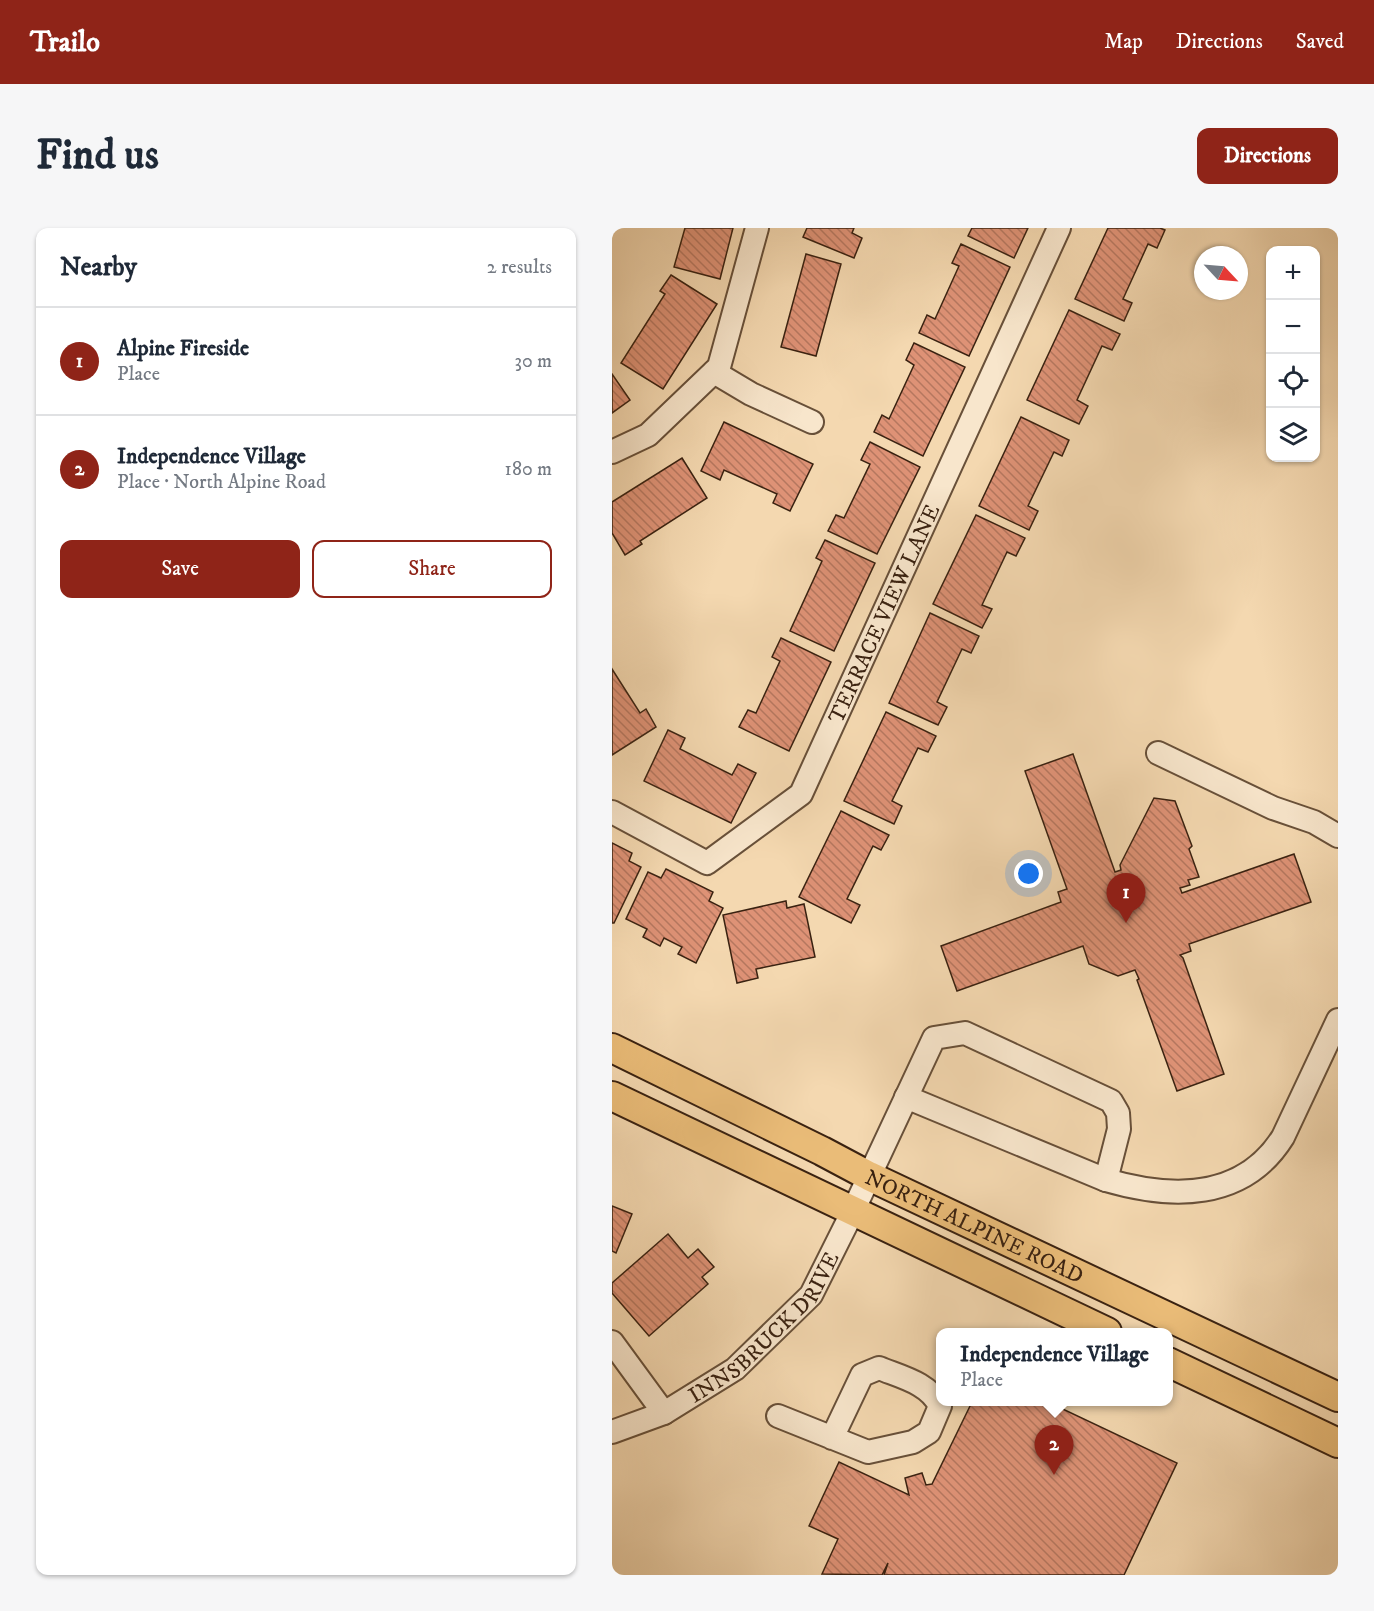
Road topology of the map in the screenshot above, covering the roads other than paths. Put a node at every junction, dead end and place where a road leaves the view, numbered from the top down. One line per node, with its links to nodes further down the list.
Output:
1 (757, 228): 3 (street)
2 (1059, 228): 7 (street, TERRACE VIEW LANE)
3 (714, 372): 4 (street); 5 (street)
4 (812, 422)
5 (612, 452)
6 (1158, 753): 8 (street)
7 (612, 812)
8 (1338, 836)
9 (1338, 1020): 14 (street)
10 (612, 1048): 13 (main road, NORTH ALPINE ROAD)
11 (612, 1096): 15 (main road, NORTH ALPINE ROAD)
12 (906, 1097): 13 (street, INNSBRUCK DRIVE); 14 (street); 14 (street, INNSBRUCK DRIVE)
13 (869, 1176): 15 (street, INNSBRUCK DRIVE); 19 (main road, NORTH ALPINE ROAD)
14 (1106, 1180)
15 (853, 1211): 16 (main road, NORTH ALPINE ROAD); 22 (street, INNSBRUCK DRIVE)
16 (1099, 1328)
17 (612, 1342): 22 (street)
18 (1173, 1364): 26 (main road)
19 (1338, 1397)
20 (936, 1398): 25 (street)
21 (940, 1406): 25 (street)
22 (664, 1413): 24 (street, INNSBRUCK DRIVE)
23 (778, 1416): 25 (street)
24 (612, 1432)
25 (832, 1438)
26 (1338, 1443)

